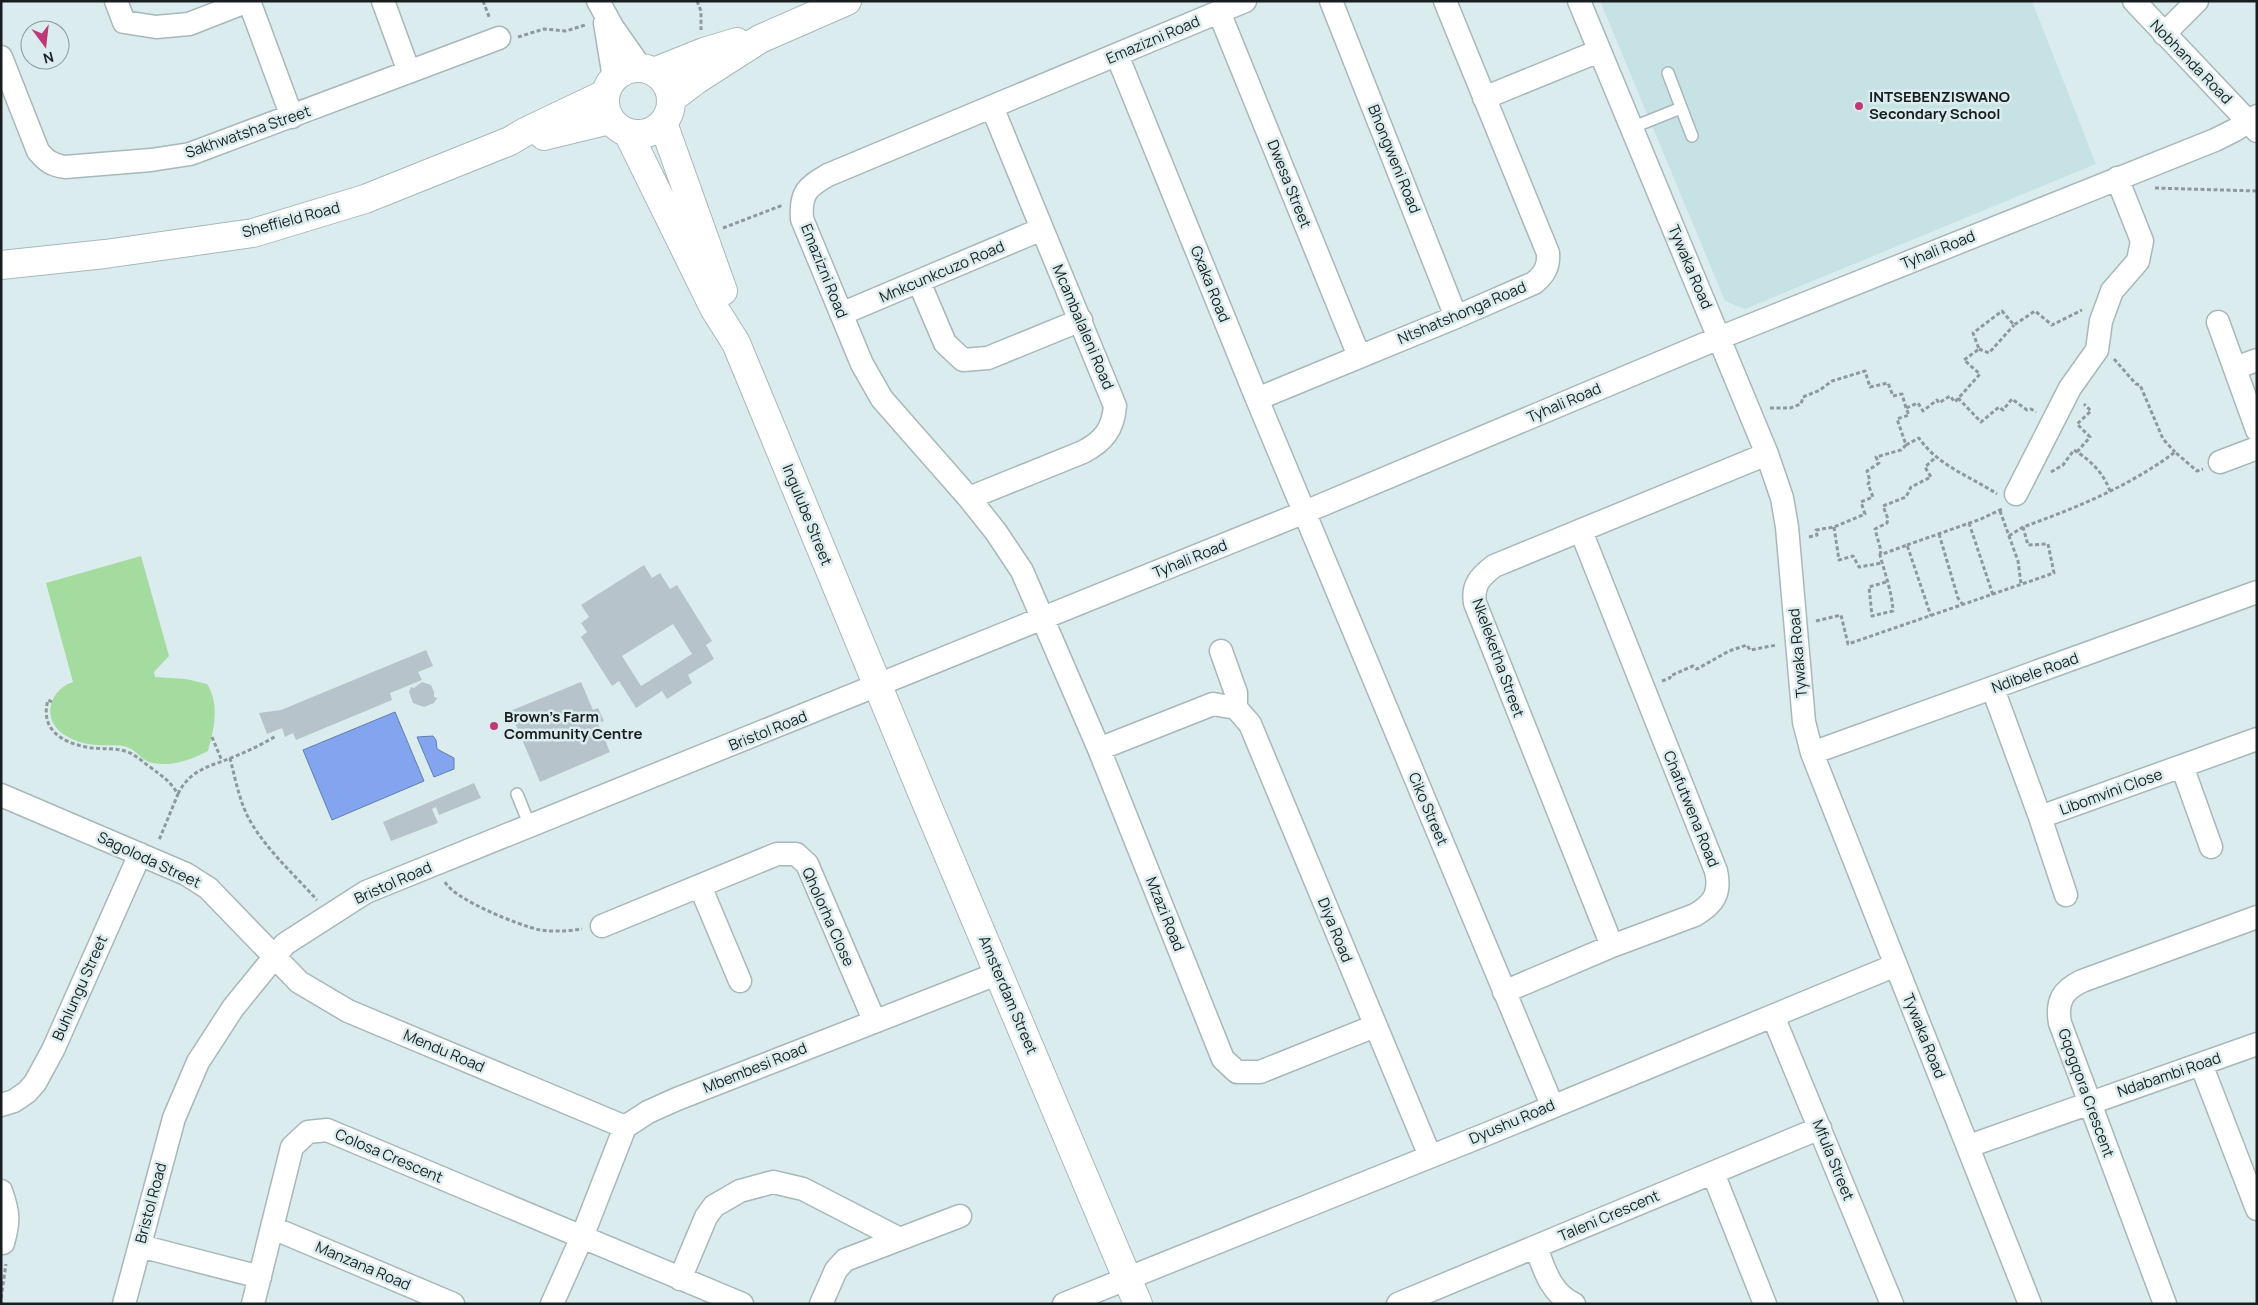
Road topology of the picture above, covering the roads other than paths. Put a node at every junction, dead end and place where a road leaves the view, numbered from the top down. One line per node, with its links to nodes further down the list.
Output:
1 (116, 1): 2 (street)
2 (248, 1): 27 (street)
3 (383, 1): 20 (street)
4 (846, 1): 15 (street)
5 (1245, 1): 12 (street, Emazizni Road)
6 (1331, 1): 36 (street, Bhongweni Road)
7 (1445, 1): 22 (street)
8 (1579, 1): 16 (street, Tywaka Road)
9 (2134, 1): 13 (street, Nobhanda Road)
10 (2197, 1): 13 (street)
11 (601, 8): 19 (street); 23 (street, Ingulube Street)
12 (1219, 12): 17 (street, Emazizni Road); 41 (street, Dwesa Street)
13 (2164, 34): 28 (street, Nobhanda Road)
14 (499, 38): 20 (street, Sakhwatsha Street)
15 (760, 39): 19 (street); 26 (street)
16 (1599, 51): 22 (street); 29 (street, Tywaka Road)
17 (1117, 55): 24 (street, Emazizni Road); 44 (street, Gxaka Road)
18 (1, 57): 27 (street, Sakhwatsha Street)
19 (648, 70): 23 (street); 26 (street)
20 (409, 72): 27 (street, Sakhwatsha Street)
21 (1668, 73): 25 (lane)
22 (1484, 98): 36 (street, Ntshatshonga Road)
23 (614, 106): 26 (street); 33 (street, Sheffield Road); 40 (street, Ingulube Street)
24 (992, 107): 32 (street, Mcambalaleni Road); 35 (street, Emazizni Road)
25 (1681, 108): 29 (lane); 30 (lane)
26 (667, 111): 40 (street, Ingulube Street)
27 (292, 117)
28 (2254, 123): 31 (street, Tyhali Road)
29 (1631, 128): 39 (street, Tywaka Road)
30 (1692, 136)
31 (2117, 178): 39 (street, Tyhali Road); 50 (street)
32 (1042, 229): 34 (street, Mnkcunkcuzo Road); 37 (street, Mcambalaleni Road)
33 (1, 266)
34 (919, 282): 35 (street, Mnkcunkcuzo Road); 37 (street)
35 (841, 314): 49 (street, Emazizni Road)
36 (1456, 317): 41 (street, Ntshatshonga Road)
37 (1081, 320): 49 (street, Mcambalaleni Road)
38 (2218, 322): 43 (street)
39 (1719, 338): 47 (street, Tywaka Road); 51 (street, Tyhali Road)
40 (736, 343): 56 (street, Ingulube Street)
41 (1360, 356): 44 (street, Ntshatshonga Road)
42 (2257, 360): 43 (street)
43 (2235, 368): 45 (street)
44 (1257, 399): 51 (street, Gxaka Road)
45 (2257, 430)
46 (2257, 448): 48 (street)
47 (1767, 454): 52 (street, Nkeleketha Street); 61 (street, Tywaka Road)
48 (2220, 462)
49 (969, 498): 54 (street, Emazizni Road)
50 (2013, 499)
51 (1305, 512): 54 (street, Tyhali Road); 78 (street, Ciko Street)
52 (1581, 531): 73 (street, Nkeleketha Street); 73 (street, Chafutwena Road)
53 (2257, 592): 57 (street, Ndibele Road)
54 (1042, 618): 56 (street, Tyhali Road); 60 (street, Mzazi Road)
55 (1221, 651): 58 (street)
56 (878, 686): 66 (street, Bristol Road); 76 (street, Amsterdam Street)
57 (1993, 688): 61 (street, Ndibele Road); 65 (street, Libomvini Close)
58 (1236, 708): 60 (street); 81 (street, Diya Road)
59 (2257, 739): 62 (street, Libomvini Close)
60 (1099, 749): 81 (street, Mzazi Road)
61 (1812, 753): 75 (street, Tywaka Road)
62 (2182, 766): 65 (street, Libomvini Close); 67 (street, Libomvini Close)
63 (517, 794): 66 (lane)
64 (1, 795): 68 (street, Sagoloda Street)
65 (2040, 817): 70 (street, Libomvini Close)
66 (530, 826): 74 (street, Bristol Road)
67 (2211, 847)
68 (146, 856): 74 (street, Sagoloda Street); 85 (street, Buhlungu Street)
69 (700, 886): 72 (street, Qholorha Close); 77 (street); 80 (street, Qholorha Close)
70 (2066, 895)
71 (2257, 917): 84 (street, Gqogqora Crescent)
72 (602, 926)
73 (1612, 946): 78 (street, Chafutwena Road)
74 (273, 957): 87 (street, Mendu Road); 99 (street, Bristol Road)
75 (1896, 965): 79 (street, Dyushu Road); 89 (street, Tywaka Road)
76 (999, 973): 80 (street, Mbembesi Road); 102 (street, Amsterdam Street)
77 (740, 981)
78 (1504, 992): 86 (street, Ciko Street)
79 (1773, 1016): 86 (street, Dyushu Road); 88 (street, Mfula Street)
80 (874, 1020): 87 (street, Mbembesi Road)
81 (1374, 1026): 90 (street, Diya Road)
82 (2257, 1044): 83 (street, Ndabambi Road)
83 (2201, 1064): 84 (street, Ndabambi Road); 93 (street)
84 (2089, 1103): 89 (street, Ndabambi Road); 117 (street, Gqogqora Crescent)
85 (1, 1105)
86 (1552, 1105): 90 (street, Dyushu Road)
87 (625, 1127): 96 (street)
88 (1820, 1128): 91 (street, Taleni Crescent); 115 (street, Mfula Street)
89 (1969, 1146): 116 (street, Tywaka Road)
90 (1430, 1156): 102 (street, Dyushu Road)
91 (1713, 1173): 100 (street, Taleni Crescent); 114 (street)
92 (1, 1191): 98 (street)
93 (2257, 1209)
94 (960, 1216): 97 (street)
95 (273, 1228): 96 (street, Colosa Crescent); 101 (street, Colosa Crescent); 106 (street, Manzana Road)
96 (582, 1237): 103 (street, Colosa Crescent); 107 (street)
97 (900, 1239): 103 (street); 109 (street)
98 (3, 1243)
99 (140, 1246): 101 (street); 104 (street, Bristol Road)
100 (1536, 1247): 112 (street, Taleni Crescent); 113 (street)
101 (260, 1277): 105 (street, Colosa Crescent)
102 (1128, 1278): 110 (street, Dyushu Road); 111 (street, Amsterdam Street)
103 (680, 1279): 108 (street, Colosa Crescent)
104 (124, 1304)
105 (253, 1304)
106 (453, 1304)
107 (552, 1304)
108 (742, 1304)
109 (821, 1304)
110 (1064, 1304)
111 (1138, 1304)
112 (1398, 1304)
113 (1574, 1304)
114 (1765, 1304)
115 (1892, 1304)
116 (2030, 1304)
117 (2165, 1304)

